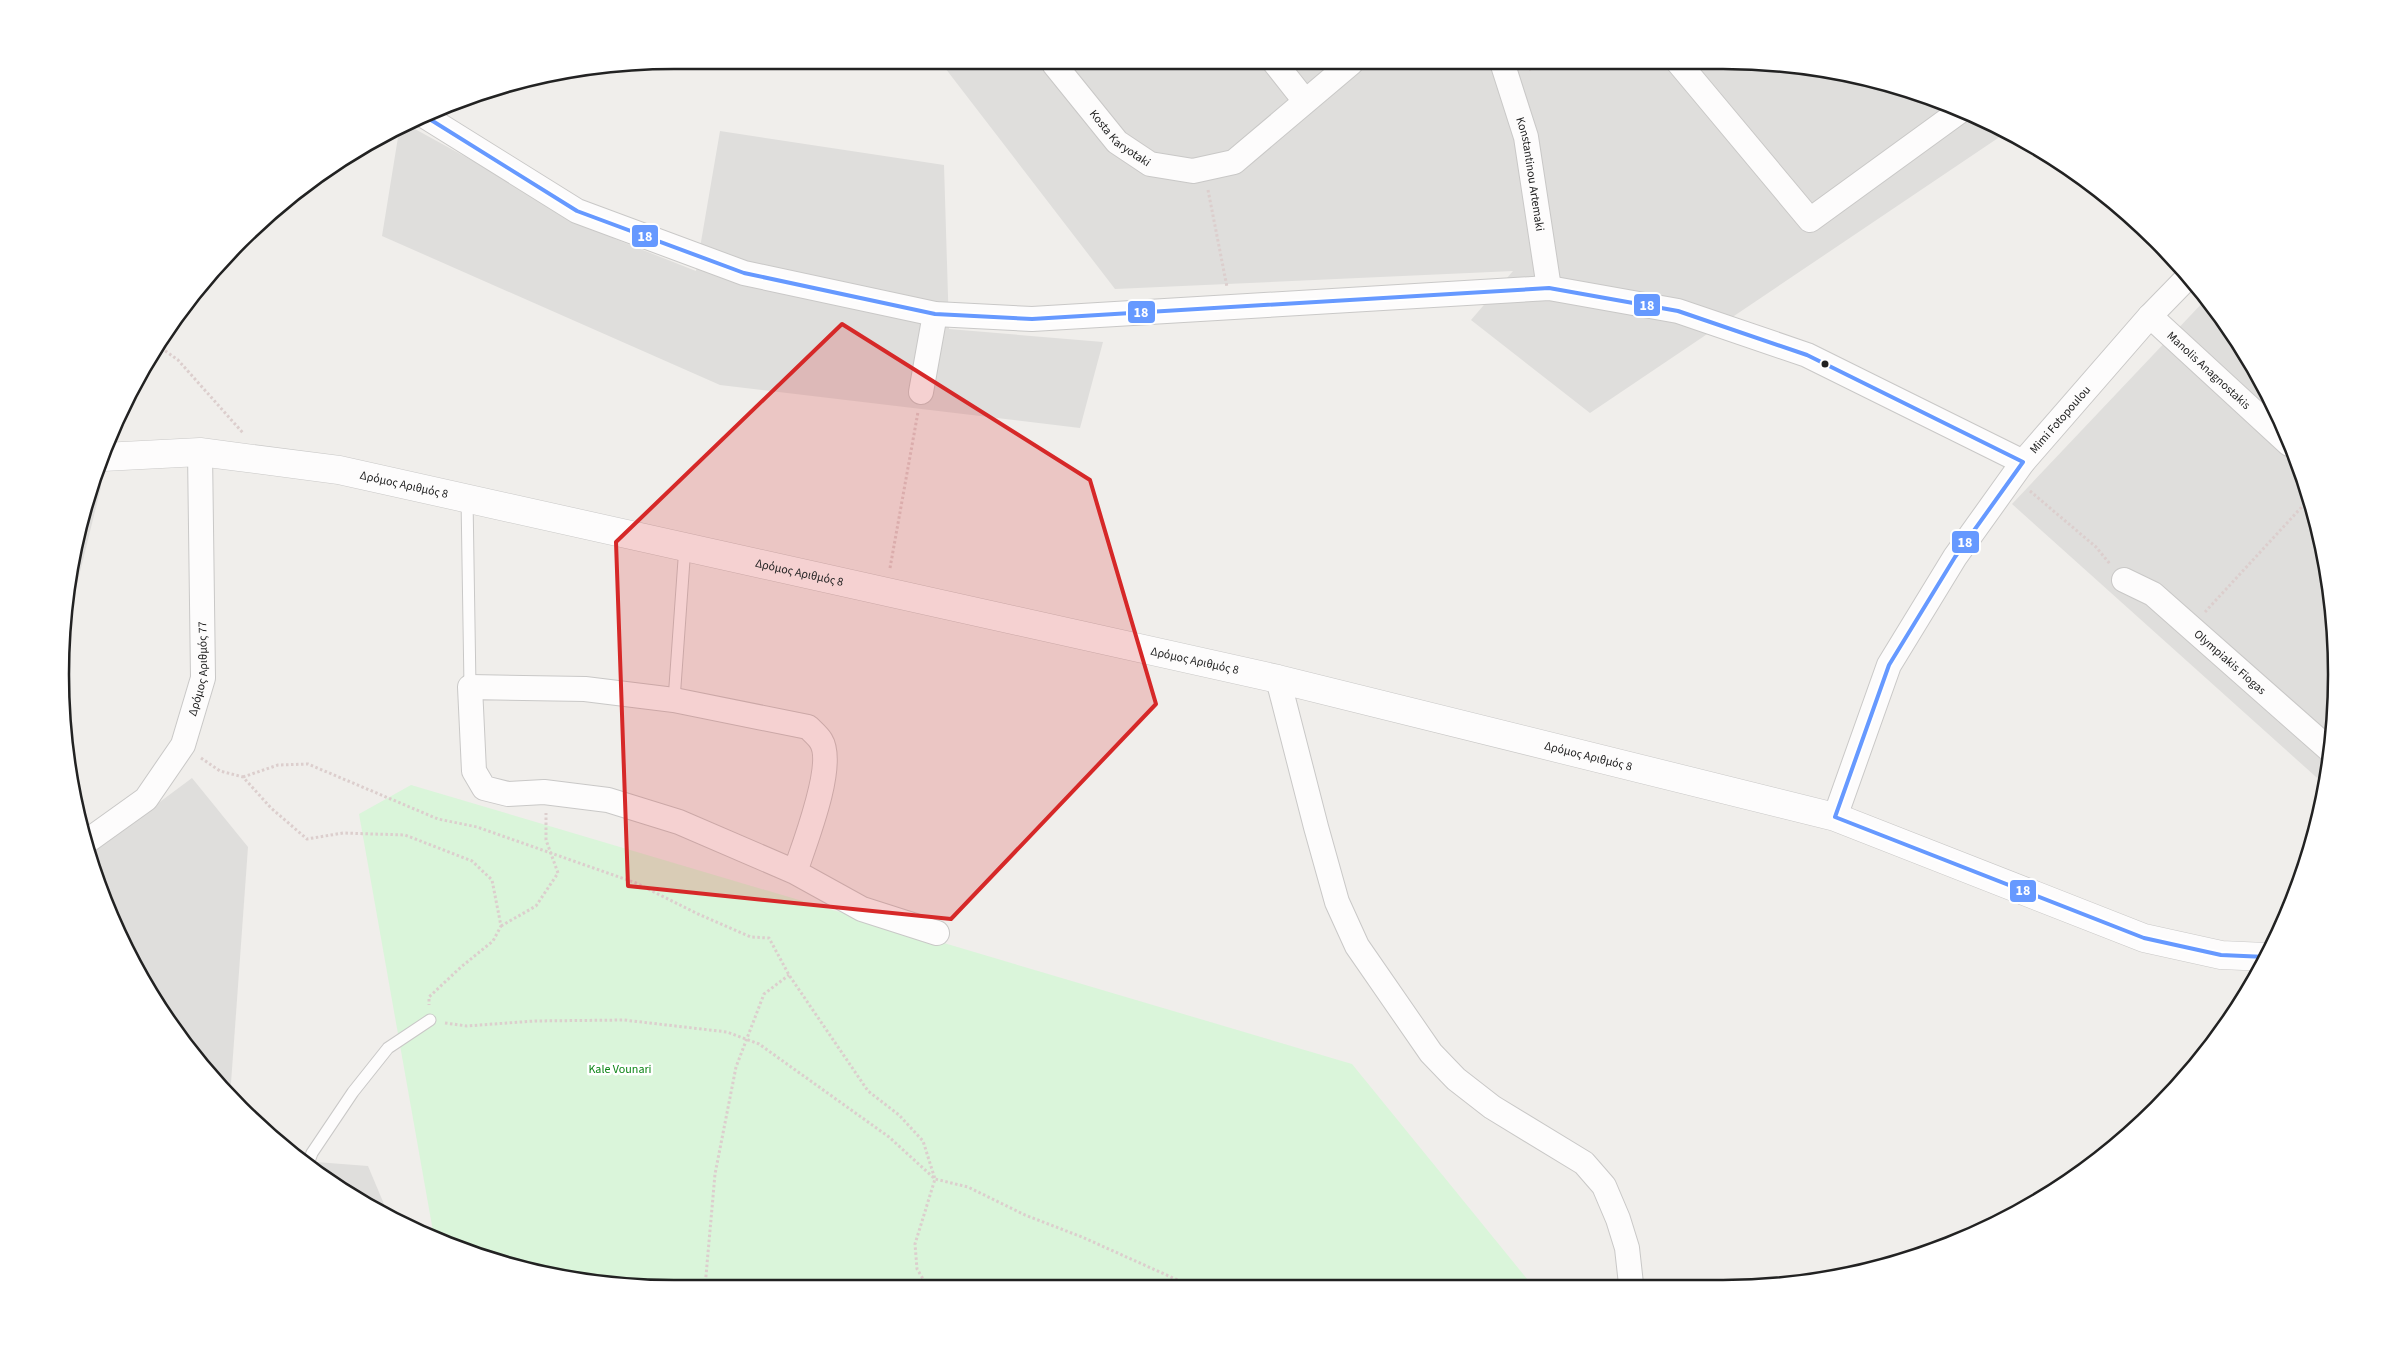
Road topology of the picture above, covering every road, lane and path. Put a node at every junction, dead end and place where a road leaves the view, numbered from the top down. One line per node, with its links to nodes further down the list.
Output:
1 (1058, 69): 9 (street, Kosta Karyotaki)
2 (1280, 69): 6 (street)
3 (1344, 69): 6 (street, Kosta Karyotaki)
4 (1504, 69): 11 (street, Konstantinou Artemaki)
5 (1684, 69): 7 (street)
6 (1305, 101): 9 (street, Kosta Karyotaki)
7 (1954, 115)
8 (431, 120): 13 (street)
9 (1204, 169): 12 (path)
10 (2183, 282): 14 (street, Mimi Fotopoulou)
11 (1549, 288): 12 (street); 21 (street)
12 (1230, 307): 13 (street)
13 (935, 314): 16 (street)
14 (2150, 316): 17 (street, Manolis Anagnostakis); 21 (street, Mimi Fotopoulou)
15 (164, 350): 20 (path)
16 (921, 392): 26 (path)
17 (2278, 434)
18 (200, 452): 19 (street, Δρόμος Αριθμός 8); 20 (street, Δρόμος Αριθμός 8); 31 (street, Δρόμος Αριθμός 77)
19 (110, 457)
20 (265, 458): 22 (street, Δρόμος Αριθμός 8)
21 (2018, 469): 25 (path); 35 (street, Mimi Fotopoulou)
22 (467, 498): 24 (street, Δρόμος Αριθμός 8); 29 (lane)
23 (2304, 505): 27 (path)
24 (685, 546): 26 (street, Δρόμος Αριθμός 8); 30 (lane)
25 (2124, 580): 27 (street, Olympiakis Fiogas)
26 (886, 590): 28 (street, Δρόμος Αριθμός 8)
27 (2191, 628): 32 (street, Olympiakis Fiogas)
28 (1278, 679): 35 (street, Δρόμος Αριθμός 8); 50 (street)
29 (470, 686): 30 (street); 34 (street)
30 (674, 700): 38 (street)
31 (182, 745): 33 (path); 36 (street, Δρόμος Αριθμός 77)
32 (2324, 745)
33 (243, 777): 37 (path); 39 (path)
34 (544, 792): 37 (path); 38 (street)
35 (1835, 817): 41 (street, Δρόμος Αριθμός 8)
36 (91, 838)
37 (552, 854): 39 (path); 42 (path)
38 (795, 872): 40 (street)
39 (501, 926): 43 (path)
40 (937, 933)
41 (2258, 956)
42 (789, 974): 44 (path); 46 (path)
43 (430, 1020): 44 (path); 45 (lane)
44 (746, 1039): 46 (path); 47 (path)
45 (310, 1158)
46 (935, 1179): 48 (path); 49 (path)
47 (705, 1280)
48 (924, 1280)
49 (1177, 1280)
50 (1631, 1280)

